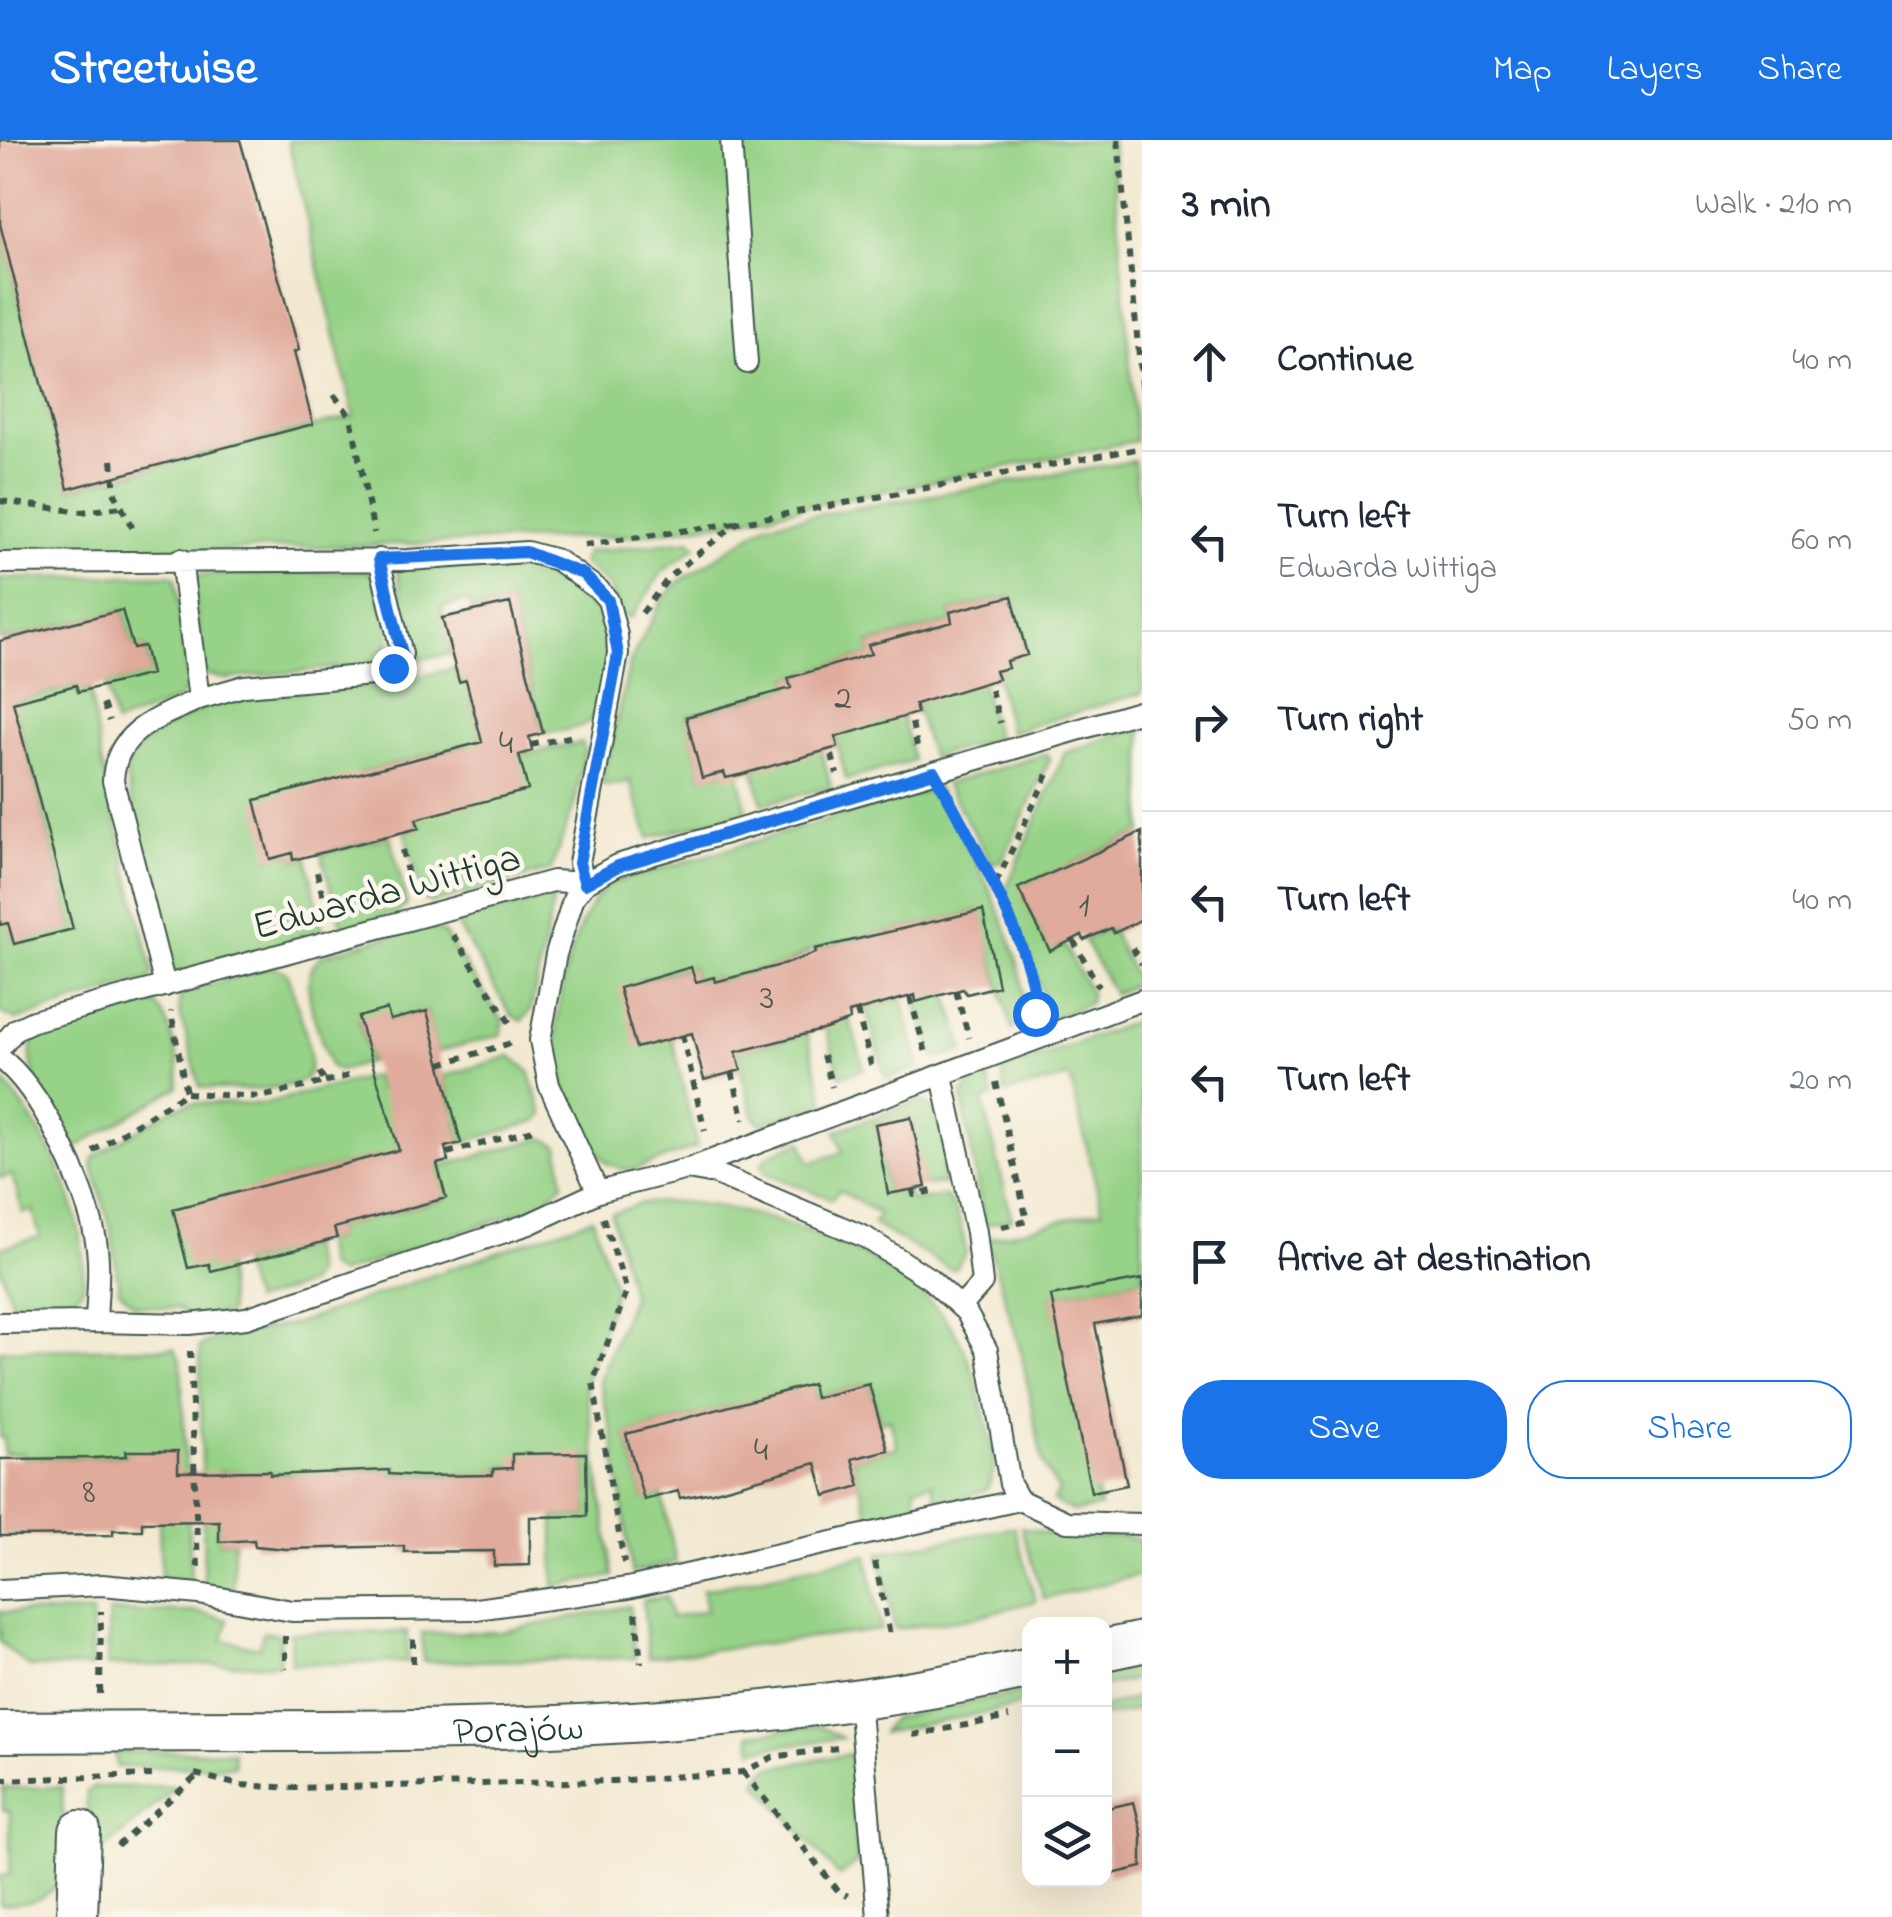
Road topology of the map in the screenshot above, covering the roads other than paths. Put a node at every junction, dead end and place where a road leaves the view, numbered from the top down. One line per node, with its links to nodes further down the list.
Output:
1 (731, 140): 2 (lane)
2 (747, 363)
3 (181, 559): 4 (lane); 5 (lane); 6 (lane)
4 (379, 559): 6 (lane); 8 (lane)
5 (0, 564)
6 (198, 699): 9 (lane)
7 (1142, 711): 8 (lane, Edwarda Wittiga)
8 (585, 884): 9 (lane, Edwarda Wittiga); 15 (lane)
9 (165, 986): 11 (lane, Edwarda Wittiga)
10 (1142, 1000): 13 (lane)
11 (0, 1048)
12 (0, 1058): 18 (lane)
13 (938, 1077): 14 (lane); 16 (lane)
14 (686, 1170): 15 (lane); 16 (lane)
15 (598, 1192): 18 (lane)
16 (961, 1307): 19 (lane)
17 (0, 1322): 18 (lane)
18 (96, 1322)
19 (1019, 1500): 20 (lane); 21 (lane)
20 (1142, 1524)
21 (0, 1590)
22 (1142, 1642): 23 (street)
23 (1112, 1648)
24 (1022, 1669): 25 (street, Porajów)
25 (859, 1699): 26 (street, Porajów); 29 (lane)
26 (0, 1732)
27 (80, 1831): 28 (street)
28 (78, 1898)
29 (877, 1913)

